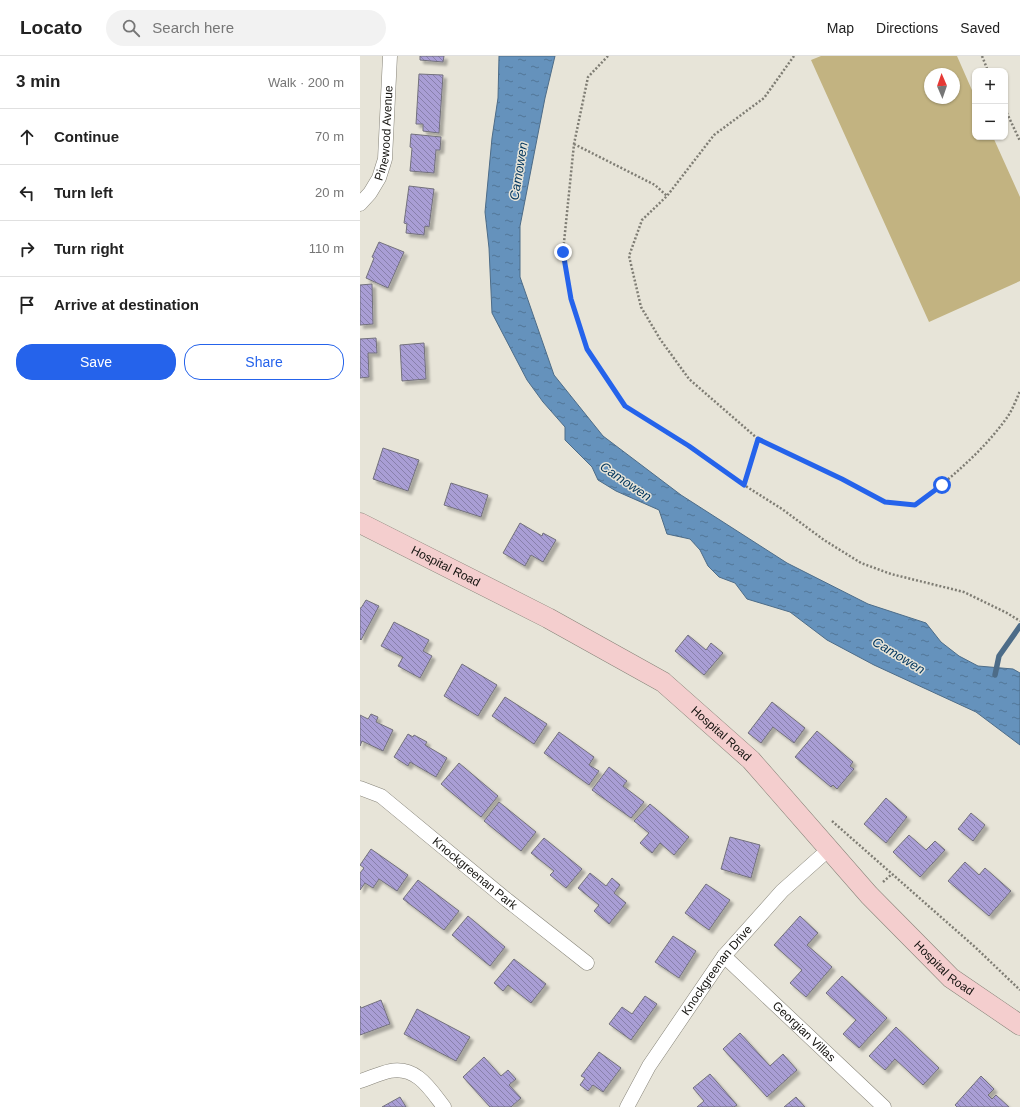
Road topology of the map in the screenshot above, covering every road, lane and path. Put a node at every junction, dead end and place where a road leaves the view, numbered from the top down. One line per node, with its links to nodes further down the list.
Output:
1 (390, 56): 10 (street, Pinewood Avenue)
2 (608, 56): 8 (path)
3 (794, 56): 9 (path)
4 (982, 56): 5 (path)
5 (987, 68)
6 (1008, 115): 7 (path)
7 (1020, 141)
8 (574, 144): 9 (path); 13 (path)
9 (667, 196): 12 (path)
10 (360, 204)
11 (1020, 391): 12 (path)
12 (758, 439): 13 (path)
13 (744, 485): 15 (path)
14 (360, 523): 18 (main road, Hospital Road)
15 (1020, 621)
16 (360, 788): 20 (street, Knockgreenan Park)
17 (830, 819): 21 (path)
18 (828, 850): 19 (street, Knockgreenan Drive); 22 (main road, Hospital Road)
19 (724, 956): 25 (street, Knockgreenan Drive); 26 (street, Georgian Villas)
20 (587, 963)
21 (1020, 990)
22 (1020, 1025)
23 (360, 1081): 24 (street)
24 (444, 1107)
25 (627, 1107)
26 (884, 1107)

